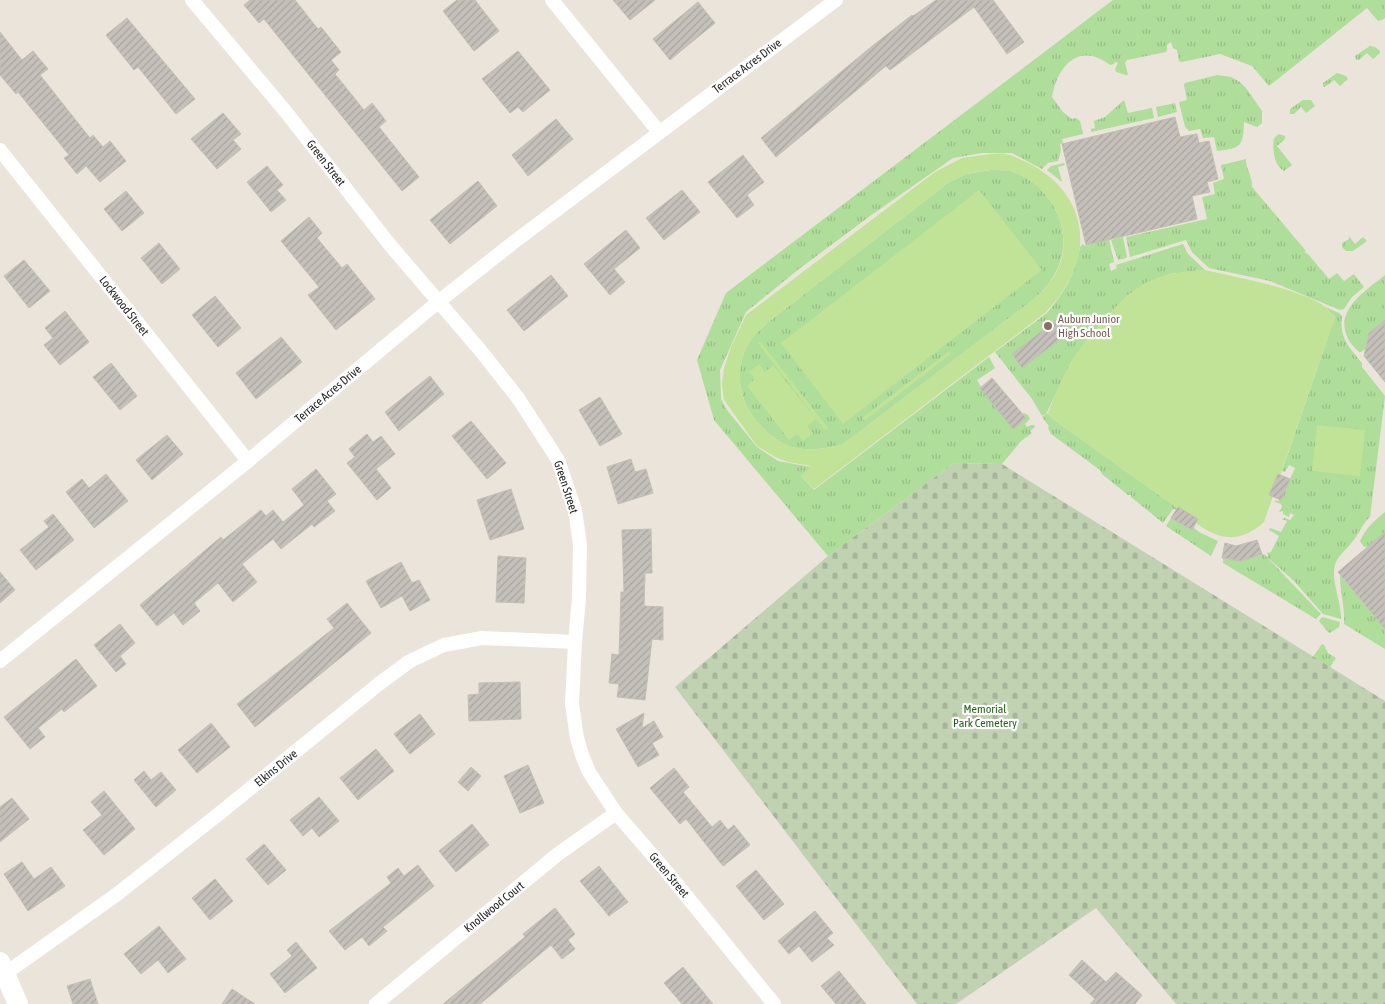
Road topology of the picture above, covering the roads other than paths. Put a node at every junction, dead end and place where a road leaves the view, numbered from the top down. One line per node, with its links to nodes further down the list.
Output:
1 (192, 0): 6 (street, Green Street)
2 (552, 0): 4 (street)
3 (836, 0): 4 (street, Terrace Acres Drive)
4 (659, 132): 6 (street, Terrace Acres Drive)
5 (0, 150): 7 (street, Lockwood Street)
6 (438, 302): 7 (street, Terrace Acres Drive); 8 (street, Green Street)
7 (248, 461): 9 (street, Terrace Acres Drive)
8 (575, 642): 10 (street, Green Street); 11 (street, Elkins Drive)
9 (0, 661)
10 (616, 813): 13 (street, Knollwood Court); 14 (street, Green Street)
11 (3, 967): 12 (main road)
12 (18, 1004)
13 (376, 1004)
14 (774, 1004)

